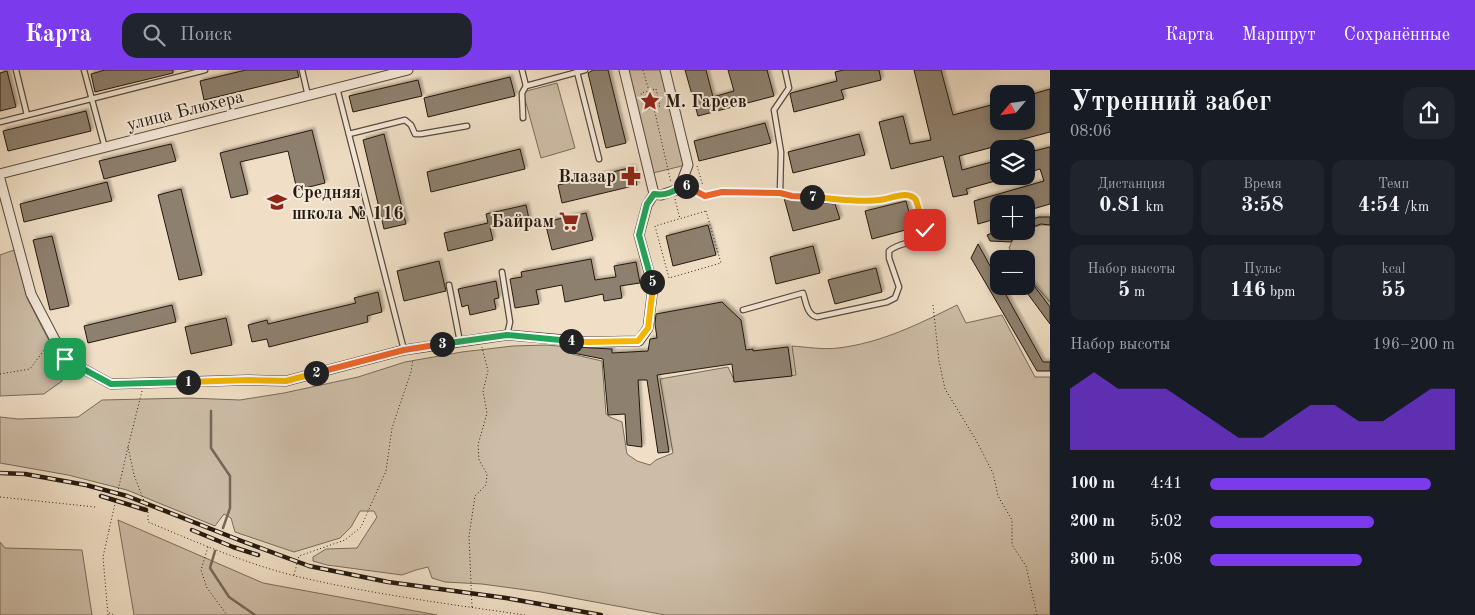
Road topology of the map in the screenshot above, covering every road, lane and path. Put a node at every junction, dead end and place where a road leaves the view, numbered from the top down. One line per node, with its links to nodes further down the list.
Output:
1 (16, 70): 19 (lane)
2 (84, 70): 17 (lane)
3 (205, 70): 17 (lane)
4 (302, 70): 16 (lane)
5 (408, 70): 14 (street, улица Блюхера)
6 (522, 70): 13 (lane)
7 (585, 70): 12 (lane)
8 (624, 70): 31 (street)
9 (643, 70): 15 (path)
10 (665, 70): 28 (street)
11 (785, 70): 30 (lane)
12 (577, 72): 13 (lane); 25 (lane)
13 (526, 86): 20 (lane)
14 (337, 88): 16 (street, улица Блюхера); 23 (lane)
15 (649, 91): 18 (path); 18 (path)
16 (308, 96): 24 (street, улица Блюхера)
17 (92, 99): 19 (lane); 24 (lane)
18 (654, 108): 29 (path)
19 (27, 115): 21 (lane)
20 (524, 118)
21 (0, 122)
22 (467, 126): 23 (lane)
23 (349, 134): 42 (lane)
24 (105, 148): 26 (street, улица Блюхера)
25 (599, 159)
26 (0, 174)
27 (0, 179): 38 (street)
28 (682, 184): 29 (street); 30 (lane)
29 (673, 191): 31 (street); 32 (path)
30 (780, 193): 36 (lane)
31 (654, 194): 37 (street)
32 (680, 219): 32 (path)
33 (502, 272): 37 (lane)
34 (450, 285): 40 (lane)
35 (933, 305): 55 (path)
36 (743, 310)
37 (507, 335): 39 (street)
38 (54, 338): 42 (street); 43 (path)
39 (479, 339): 40 (street); 50 (path)
40 (460, 342): 41 (street)
41 (415, 349): 42 (street); 49 (path)
42 (404, 350)
43 (0, 374)
44 (141, 396): 45 (path)
45 (128, 447): 48 (path); 51 (path, bridge)
46 (0, 497): 47 (path)
47 (95, 507)
48 (208, 547): 49 (path); 53 (path)
49 (294, 575): 50 (path)
50 (472, 607): 54 (path)
51 (108, 614): 52 (path)
52 (114, 615)
53 (227, 615)
54 (525, 615)
55 (1037, 615)

